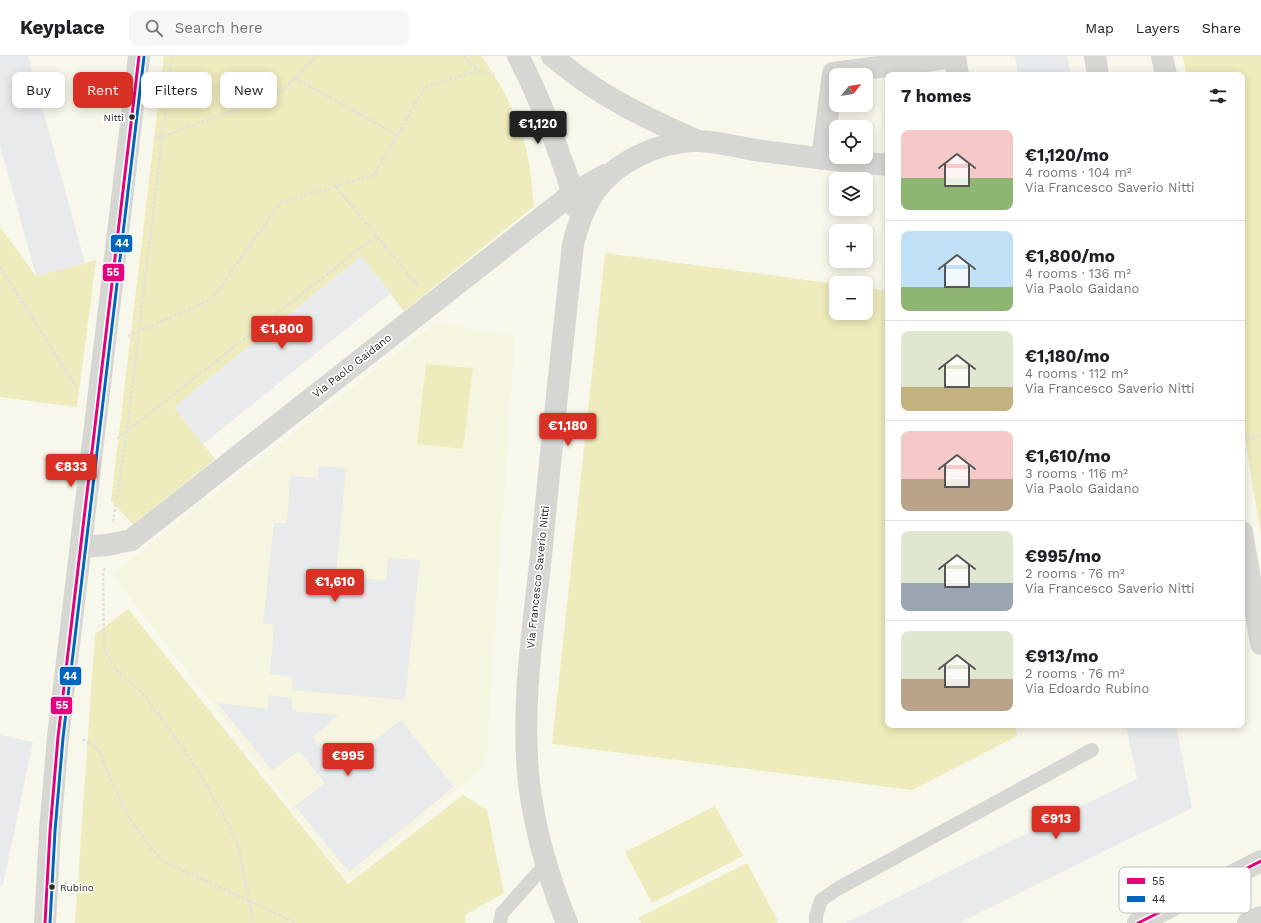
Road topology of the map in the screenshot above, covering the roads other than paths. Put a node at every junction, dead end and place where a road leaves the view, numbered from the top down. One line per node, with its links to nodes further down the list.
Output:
1 (139, 56): 16 (street)
2 (518, 56): 14 (street, Via Francesco Saverio Nitti)
3 (552, 56): 10 (street, Via Francesco Saverio Nitti)
4 (1095, 56): 8 (street)
5 (1162, 56): 9 (street)
6 (861, 63): 7 (street); 11 (street)
7 (958, 72)
8 (1098, 72)
9 (1165, 72)
10 (697, 141): 11 (street, Via Francesco Saverio Nitti); 13 (street, Via Francesco Saverio Nitti)
11 (822, 159): 12 (street, Via Francesco Saverio Nitti)
12 (885, 166)
13 (619, 168): 14 (street, Via Paolo Gaidano); 15 (street, Via Francesco Saverio Nitti)
14 (573, 192): 15 (street, Via Francesco Saverio Nitti); 16 (street, Via Paolo Gaidano)
15 (577, 228): 21 (street, Via Francesco Saverio Nitti)
16 (81, 547): 25 (street)
17 (1245, 550): 18 (street)
18 (1261, 644)
19 (1092, 750): 28 (lane)
20 (1261, 861): 22 (street)
21 (547, 863): 26 (lane); 27 (street, Via Francesco Saverio Nitti)
22 (1249, 867)
23 (1158, 913): 29 (street)
24 (1261, 916): 30 (street)
25 (45, 923)
26 (500, 923)
27 (567, 923)
28 (816, 923)
29 (1138, 923)
30 (1248, 923)

